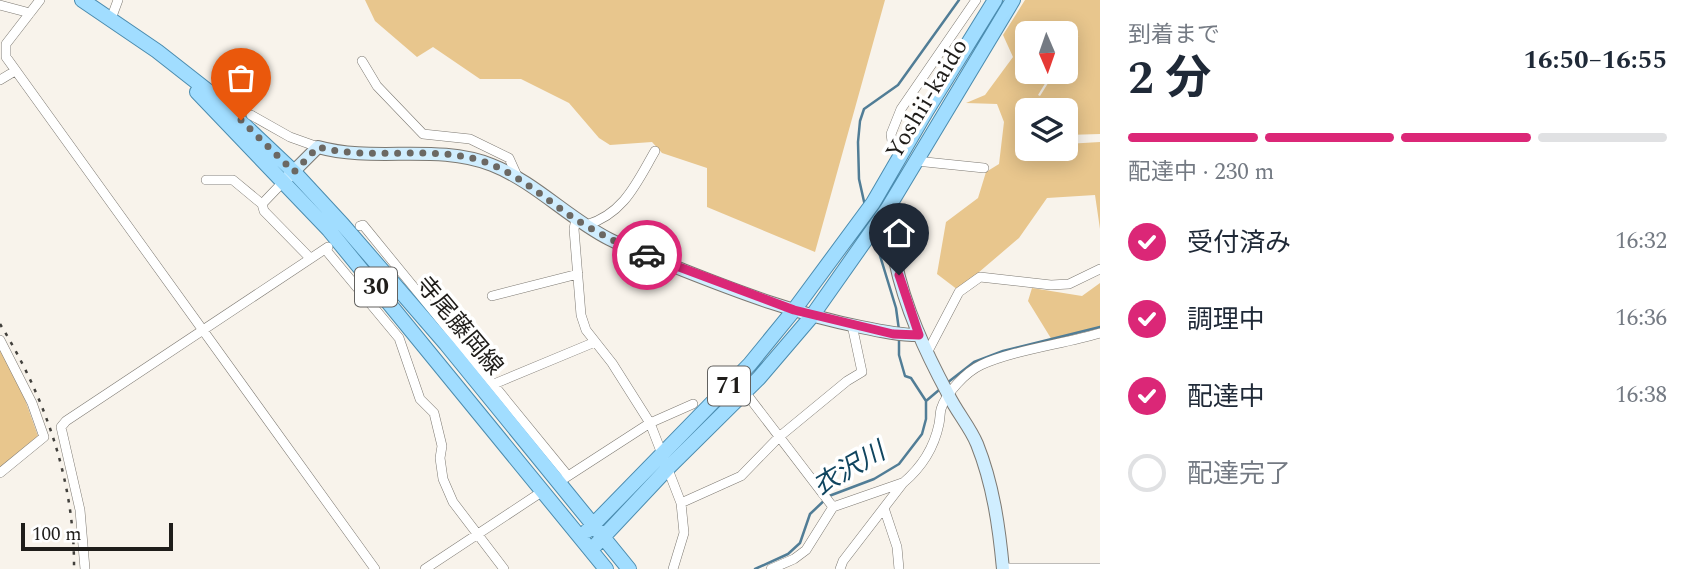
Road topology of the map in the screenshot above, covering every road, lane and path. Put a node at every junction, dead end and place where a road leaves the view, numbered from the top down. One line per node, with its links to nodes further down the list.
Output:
1 (40, 0): 8 (street)
2 (82, 0): 9 (main road, 寺尾藤岡線 / 30)
3 (118, 0): 9 (street)
4 (976, 0): 16 (street)
5 (995, 0): 16 (main road, Yoshii-kaido / 71)
6 (1013, 0): 17 (main road, Yoshii-kaido / 71)
7 (0, 5): 8 (street)
8 (30, 13): 11 (street)
9 (111, 19): 19 (main road, 寺尾藤岡線 / 30)
10 (362, 61): 20 (street)
11 (15, 71): 12 (street); 33 (street)
12 (0, 80)
13 (251, 116): 14 (street)
14 (318, 147): 19 (street); 20 (street)
15 (655, 151): 24 (street)
16 (902, 154): 30 (main road, Yoshii-kaido / 71)
17 (916, 161): 18 (street); 23 (main road, Yoshii-kaido / 71)
18 (984, 168)
19 (289, 177): 22 (street); 47 (main road, 寺尾藤岡線 / 30); 49 (main road, 寺尾藤岡線 / 30)
20 (519, 179): 24 (street)
21 (206, 180): 22 (street)
22 (262, 204): 26 (street)
23 (888, 208): 31 (main road, Yoshii-kaido / 71); 35 (street)
24 (581, 222): 28 (street); 30 (street)
25 (360, 226): 39 (street)
26 (310, 258): 33 (street); 54 (street)
27 (1100, 269): 38 (street)
28 (578, 274): 29 (street); 37 (street)
29 (492, 296)
30 (794, 310): 31 (street); 45 (main road, 71)
31 (812, 316): 32 (street); 40 (main road, 71)
32 (852, 325): 35 (street); 44 (street)
33 (202, 330): 60 (street); 61 (street)
34 (1100, 333): 41 (street)
35 (906, 335): 38 (street)
36 (0, 340): 46 (street)
37 (596, 342): 39 (street); 43 (street)
38 (927, 353): 41 (street)
39 (494, 384): 47 (street)
40 (745, 392): 44 (street); 45 (main road, 71)
41 (948, 396): 48 (street); 58 (street)
42 (693, 404): 43 (street)
43 (650, 423): 45 (street); 47 (street)
44 (779, 437): 50 (street); 51 (street)
45 (665, 462): 50 (street); 53 (main road, 71); 56 (main road, 71)
46 (0, 473)
47 (563, 480): 53 (main road, 寺尾藤岡線 / 30)
48 (904, 483): 51 (street); 52 (street)
49 (543, 491): 54 (street); 55 (main road, 寺尾藤岡線 / 30)
50 (681, 503): 66 (street)
51 (833, 507): 67 (street)
52 (884, 508): 68 (street); 69 (street)
53 (593, 525): 55 (main road, 71); 56 (main road)
54 (477, 536): 62 (street); 63 (street)
55 (581, 537): 57 (main road)
56 (603, 537): 57 (main road, 71); 65 (main road)
57 (591, 550): 64 (main road)
58 (1003, 568): 59 (street)
59 (1100, 568)
60 (85, 569)
61 (376, 569)
62 (425, 569)
63 (504, 569)
64 (606, 569)
65 (629, 569)
66 (673, 569)
67 (771, 569)
68 (840, 569)
69 (899, 569)

